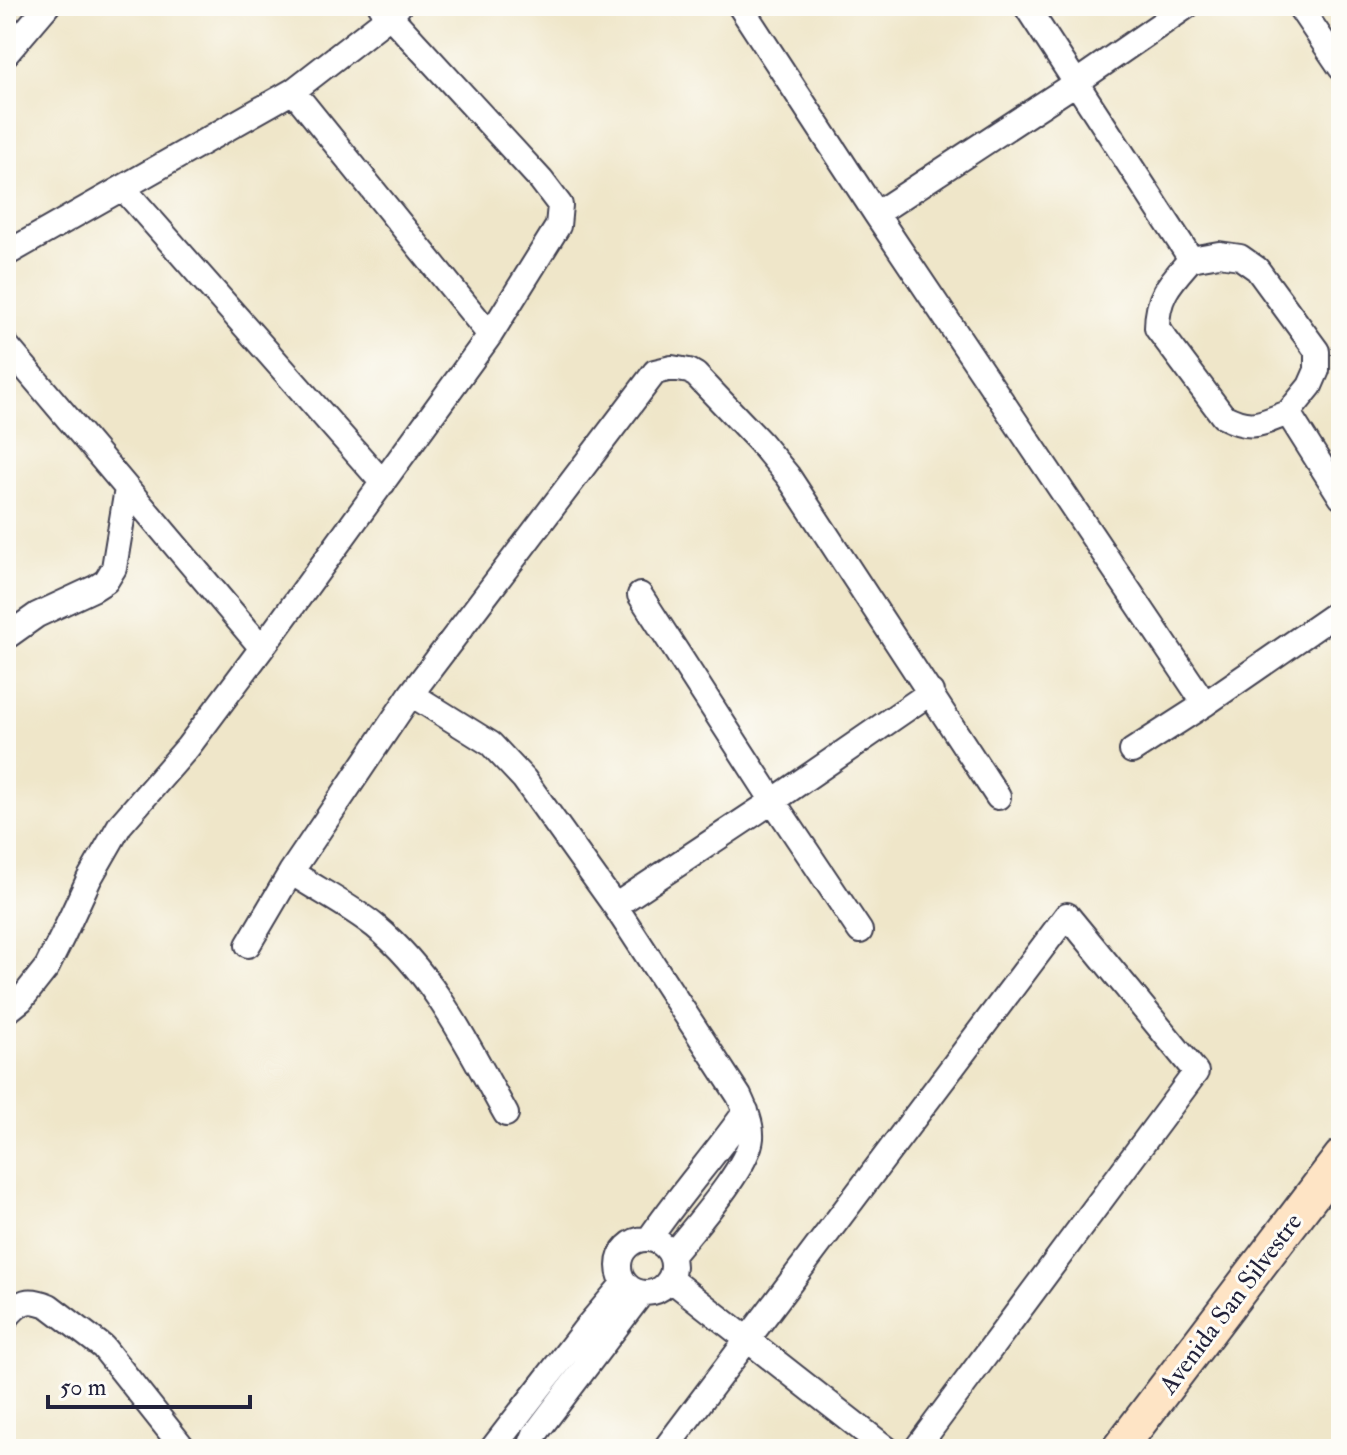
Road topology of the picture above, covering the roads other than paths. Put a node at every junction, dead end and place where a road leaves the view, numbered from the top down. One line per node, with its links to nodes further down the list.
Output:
1 (47, 6): 7 (street)
2 (740, 6): 12 (street)
3 (1026, 6): 9 (street)
4 (1187, 6): 9 (street)
5 (1299, 6): 8 (street)
6 (390, 9): 10 (street); 15 (street)
7 (6, 54)
8 (1341, 68)
9 (1077, 82): 12 (street); 14 (street)
10 (293, 91): 11 (street); 15 (street)
11 (123, 188): 13 (street); 18 (street)
12 (876, 214): 27 (street)
13 (6, 254)
14 (1191, 259): 17 (street); 17 (street)
15 (490, 335): 18 (street)
16 (6, 346): 19 (street)
17 (1288, 413): 20 (street)
18 (383, 483): 24 (street)
19 (127, 489): 23 (street); 24 (street)
20 (1341, 497)
21 (640, 595): 30 (street)
22 (1341, 610): 27 (street)
23 (6, 637)
24 (262, 648): 35 (street)
25 (931, 692): 26 (street); 29 (street); 30 (street)
26 (411, 694): 31 (street); 32 (street)
27 (1205, 704): 28 (street)
28 (1132, 751)
29 (998, 797)
30 (773, 801): 32 (street); 33 (street)
31 (291, 872): 34 (street); 37 (street)
32 (615, 906): 36 (street)
33 (860, 931)
34 (248, 945)
35 (6, 1012)
36 (746, 1111): 39 (street); 40 (street)
37 (506, 1114)
38 (1341, 1157): 50 (street, Avenida San Silvestre)
39 (649, 1239): 40 (street); 41 (street)
40 (671, 1268): 41 (street); 43 (street)
41 (633, 1288): 45 (street); 46 (street)
42 (6, 1318): 44 (street)
43 (747, 1339): 47 (street); 48 (street); 49 (street)
44 (184, 1449)
45 (492, 1449)
46 (529, 1449)
47 (665, 1449)
48 (887, 1449)
49 (916, 1449)
50 (1119, 1449)

